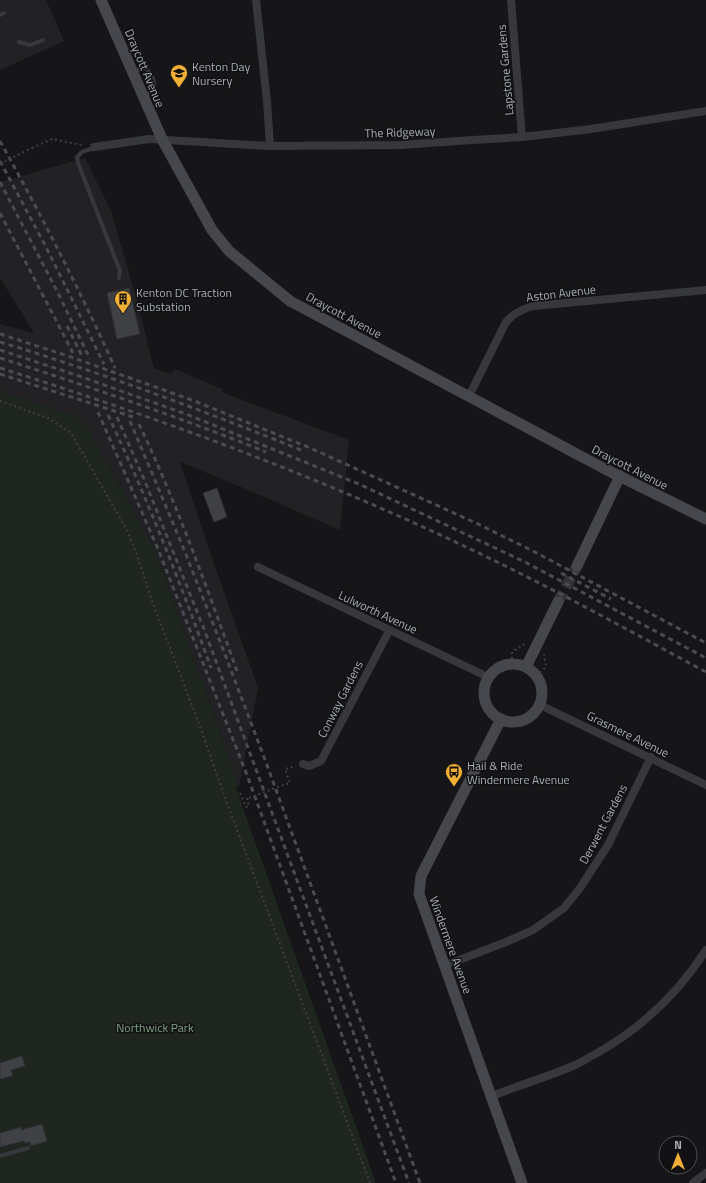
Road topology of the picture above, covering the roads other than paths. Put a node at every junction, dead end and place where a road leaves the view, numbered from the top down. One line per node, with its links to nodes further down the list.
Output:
1 (101, 0): 6 (street, Draycott Avenue)
2 (256, 0): 11 (street)
3 (511, 0): 9 (street, Lapstone Gardens)
4 (43, 40): 5 (lane)
5 (19, 42)
6 (132, 72): 7 (street, Draycott Avenue); 7 (lane)
7 (143, 96): 10 (street, Draycott Avenue)
8 (706, 111): 9 (street, The Ridgeway)
9 (522, 137): 11 (street, The Ridgeway)
10 (162, 139): 11 (street, The Ridgeway); 12 (street, The Ridgeway); 15 (street, Draycott Avenue)
11 (270, 146)
12 (94, 147): 13 (lane)
13 (119, 278)
14 (706, 290): 15 (street, Aston Avenue)
15 (469, 396): 16 (street, Draycott Avenue)
16 (620, 476): 17 (street, Draycott Avenue); 18 (street)
17 (706, 520)
18 (577, 566)
19 (258, 567): 21 (street, Lulworth Avenue)
20 (558, 602): 22 (street)
21 (389, 631): 23 (street, Lulworth Avenue); 27 (street, Conway Gardens)
22 (526, 667): 23 (street); 24 (street)
23 (488, 677): 25 (street)
24 (540, 705): 25 (street); 26 (street, Grasmere Avenue)
25 (501, 719): 30 (street, Windermere Avenue)
26 (651, 757): 28 (street, Grasmere Avenue); 30 (street, Derwent Gardens)
27 (303, 764)
28 (706, 785)
29 (706, 950): 31 (street)
30 (446, 965): 31 (street, Windermere Avenue)
31 (492, 1096): 35 (street, Windermere Avenue)
32 (28, 1148): 33 (lane)
33 (0, 1156)
34 (706, 1173): 36 (street)
35 (522, 1183)
36 (693, 1183)

